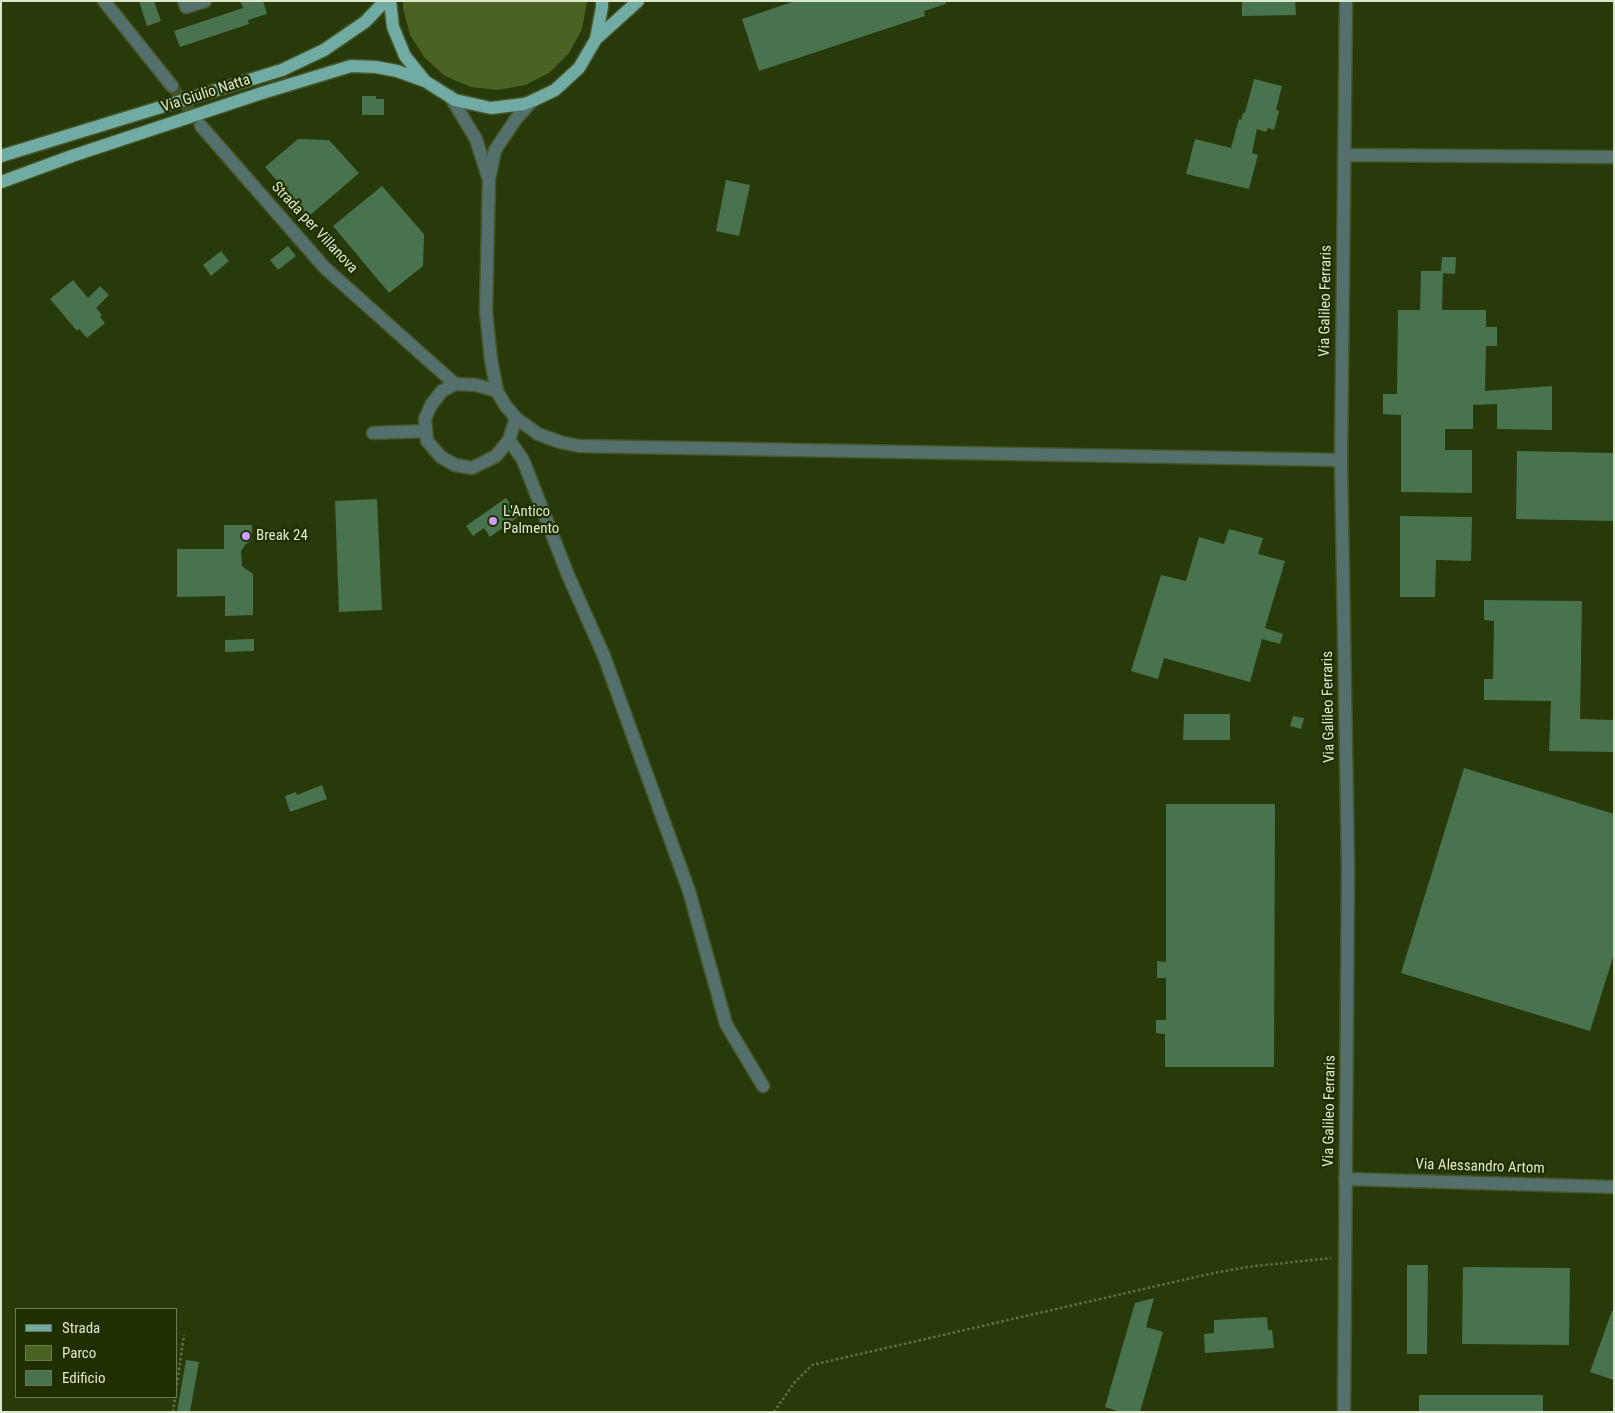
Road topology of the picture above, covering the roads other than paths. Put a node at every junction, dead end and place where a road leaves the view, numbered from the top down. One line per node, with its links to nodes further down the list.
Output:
1 (104, 1): 11 (street)
2 (205, 1): 8 (street)
3 (385, 1): 16 (main road, Via Giulio Natta)
4 (390, 1): 10 (main road)
5 (602, 1): 9 (main road)
6 (638, 1): 9 (main road)
7 (1346, 1): 15 (street, Via Galileo Ferraris)
8 (185, 4)
9 (596, 38): 13 (main road)
10 (425, 80): 12 (main road); 19 (main road, Via Giulio Natta)
11 (172, 86)
12 (450, 96): 13 (main road); 18 (street)
13 (532, 101): 18 (street)
14 (201, 126): 20 (street, Strada per Villanova)
15 (1344, 155): 17 (street); 26 (street, Via Galileo Ferraris)
16 (1, 156)
17 (1614, 157)
18 (489, 179): 21 (street)
19 (1, 182)
20 (455, 384): 21 (street); 23 (street)
21 (498, 391): 22 (street)
22 (516, 418): 25 (street); 26 (street)
23 (426, 431): 24 (street); 25 (street)
24 (373, 434)
25 (509, 440): 27 (street)
26 (1341, 460): 28 (street, Via Galileo Ferraris)
27 (763, 1086)
28 (1345, 1180): 29 (street, Via Alessandro Artom); 30 (street, Via Galileo Ferraris)
29 (1614, 1187)
30 (1344, 1412)

